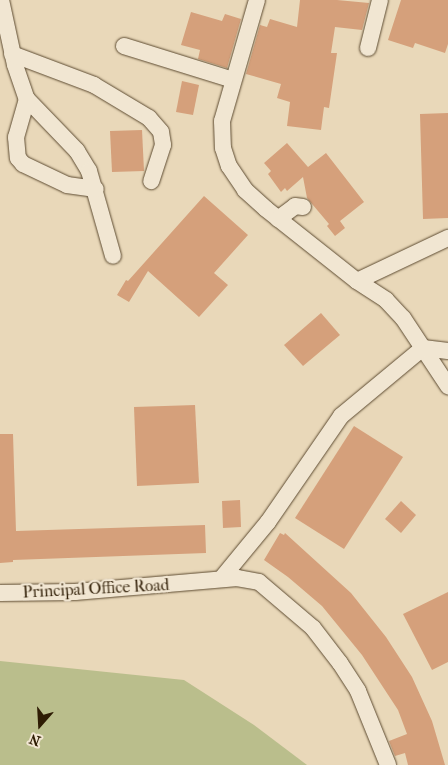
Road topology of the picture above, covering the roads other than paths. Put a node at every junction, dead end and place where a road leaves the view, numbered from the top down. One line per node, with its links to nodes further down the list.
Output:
1 (1, 0): 6 (street)
2 (257, 0): 7 (street)
3 (380, 0): 5 (street)
4 (124, 46): 7 (street)
5 (368, 48)
6 (12, 54): 8 (street); 9 (street)
7 (233, 80): 12 (street)
8 (28, 100): 10 (street); 10 (street)
9 (151, 181)
10 (96, 190): 14 (street)
11 (303, 208): 12 (street)
12 (278, 219): 15 (street)
13 (448, 238): 15 (street)
14 (114, 256)
15 (357, 281): 16 (street)
16 (423, 348): 17 (street); 18 (street); 19 (street)
17 (448, 351)
18 (448, 386)
19 (221, 579): 20 (street, Principal Office Road); 21 (street, Principal Office Road)
20 (0, 593)
21 (388, 765)

